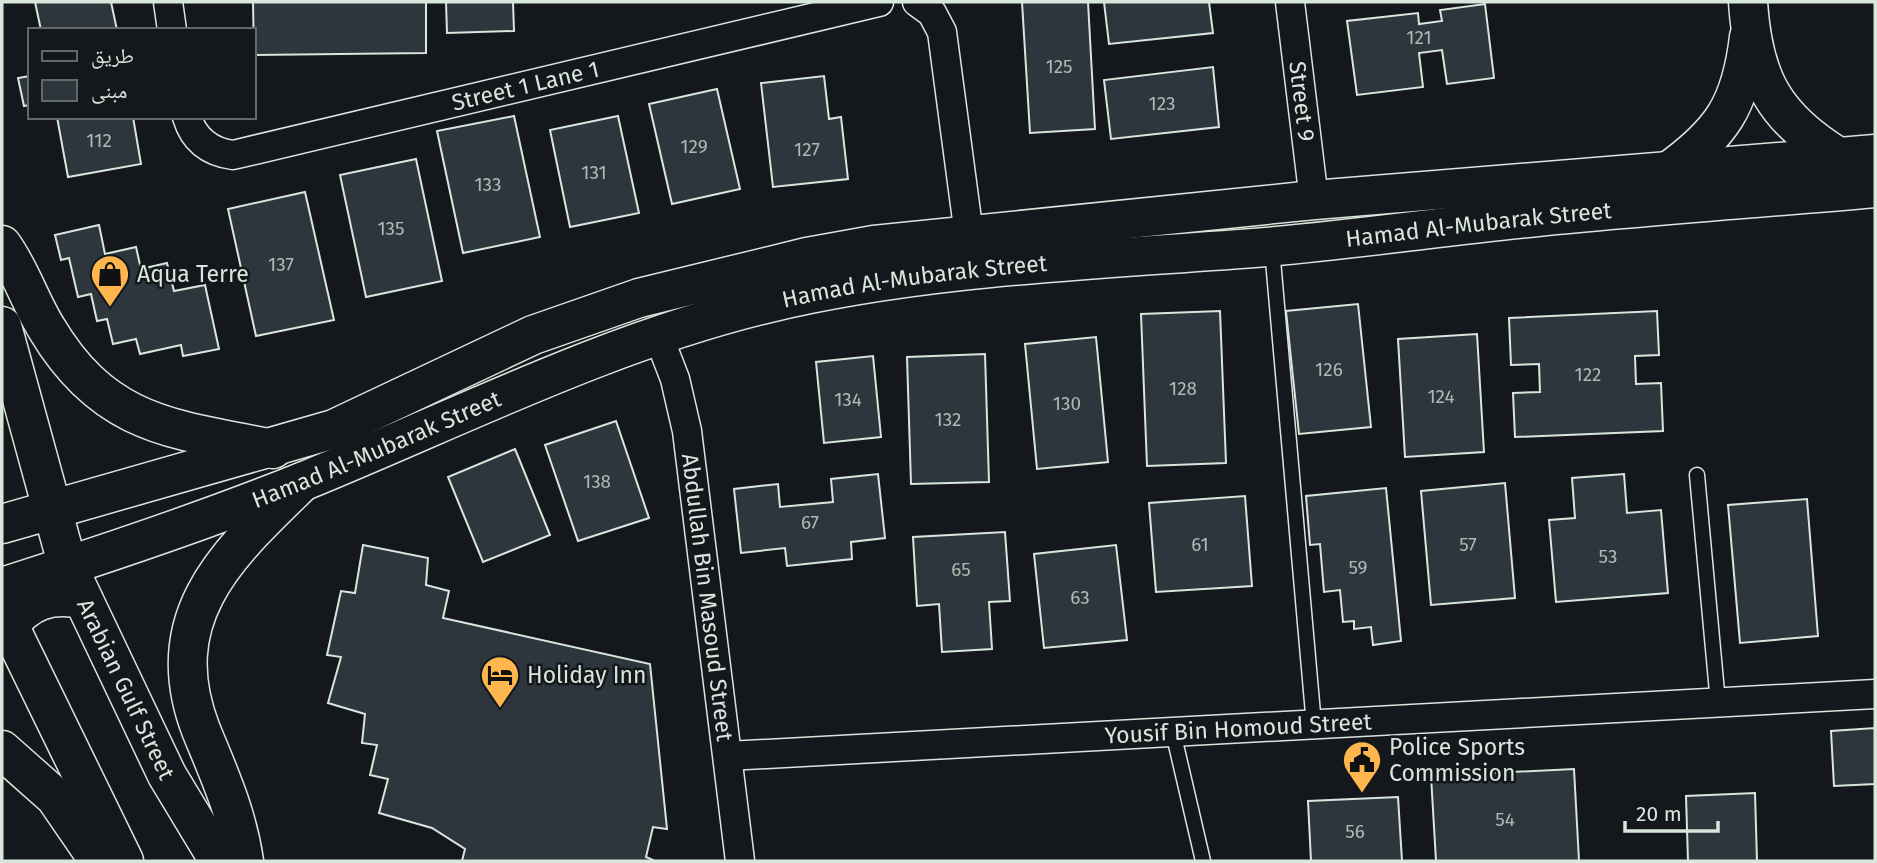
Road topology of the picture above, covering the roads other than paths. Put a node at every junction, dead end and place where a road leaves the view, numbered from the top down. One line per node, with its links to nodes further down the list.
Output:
1 (167, 2): 6 (street)
2 (879, 2): 7 (street, Street 1 Lane 1)
3 (1290, 2): 11 (street, Street 9)
4 (921, 3): 12 (street)
5 (1749, 17): 8 (main road); 9 (main road)
6 (172, 28)
7 (188, 119)
8 (1858, 156): 9 (main road, Hamad Al-Mubarak Street)
9 (1666, 173): 11 (main road, Hamad Al-Mubarak Street)
10 (1875, 188): 14 (main road, Hamad Al-Mubarak Street)
11 (1314, 200): 12 (main road, Hamad Al-Mubarak Street)
12 (969, 235): 17 (main road, Hamad Al-Mubarak Street)
13 (2, 245): 17 (main road)
14 (1271, 246): 16 (main road, Hamad Al-Mubarak Street); 27 (lane)
15 (2, 326): 20 (main road, Arabian Gulf Street)
16 (657, 335): 19 (main road, Hamad Al-Mubarak Street); 30 (street, Abdullah Bin Masoud Street)
17 (273, 449): 20 (main road, Hamad Al-Mubarak Street)
18 (1697, 475): 26 (lane)
19 (302, 482): 22 (main road, Hamad Al-Mubarak Street); 34 (main road)
20 (67, 504): 21 (main road, Hamad Al-Mubarak Street); 22 (main road, Arabian Gulf Street)
21 (2, 524)
22 (84, 574): 23 (main road, Hamad Al-Mubarak Street); 24 (main road); 33 (main road, Arabian Gulf Street)
23 (2, 587)
24 (5, 619): 32 (main road)
25 (1875, 694): 26 (street, Yousif Bin Homoud Street)
26 (1718, 703): 27 (street, Yousif Bin Homoud Street)
27 (1314, 725): 28 (street, Yousif Bin Homoud Street)
28 (1173, 732): 30 (street, Yousif Bin Homoud Street); 36 (lane)
29 (2, 750): 31 (main road)
30 (728, 756): 35 (street, Abdullah Bin Masoud Street)
31 (99, 861)
32 (124, 861)
33 (219, 861)
34 (244, 861)
35 (740, 861)
36 (1203, 861)

